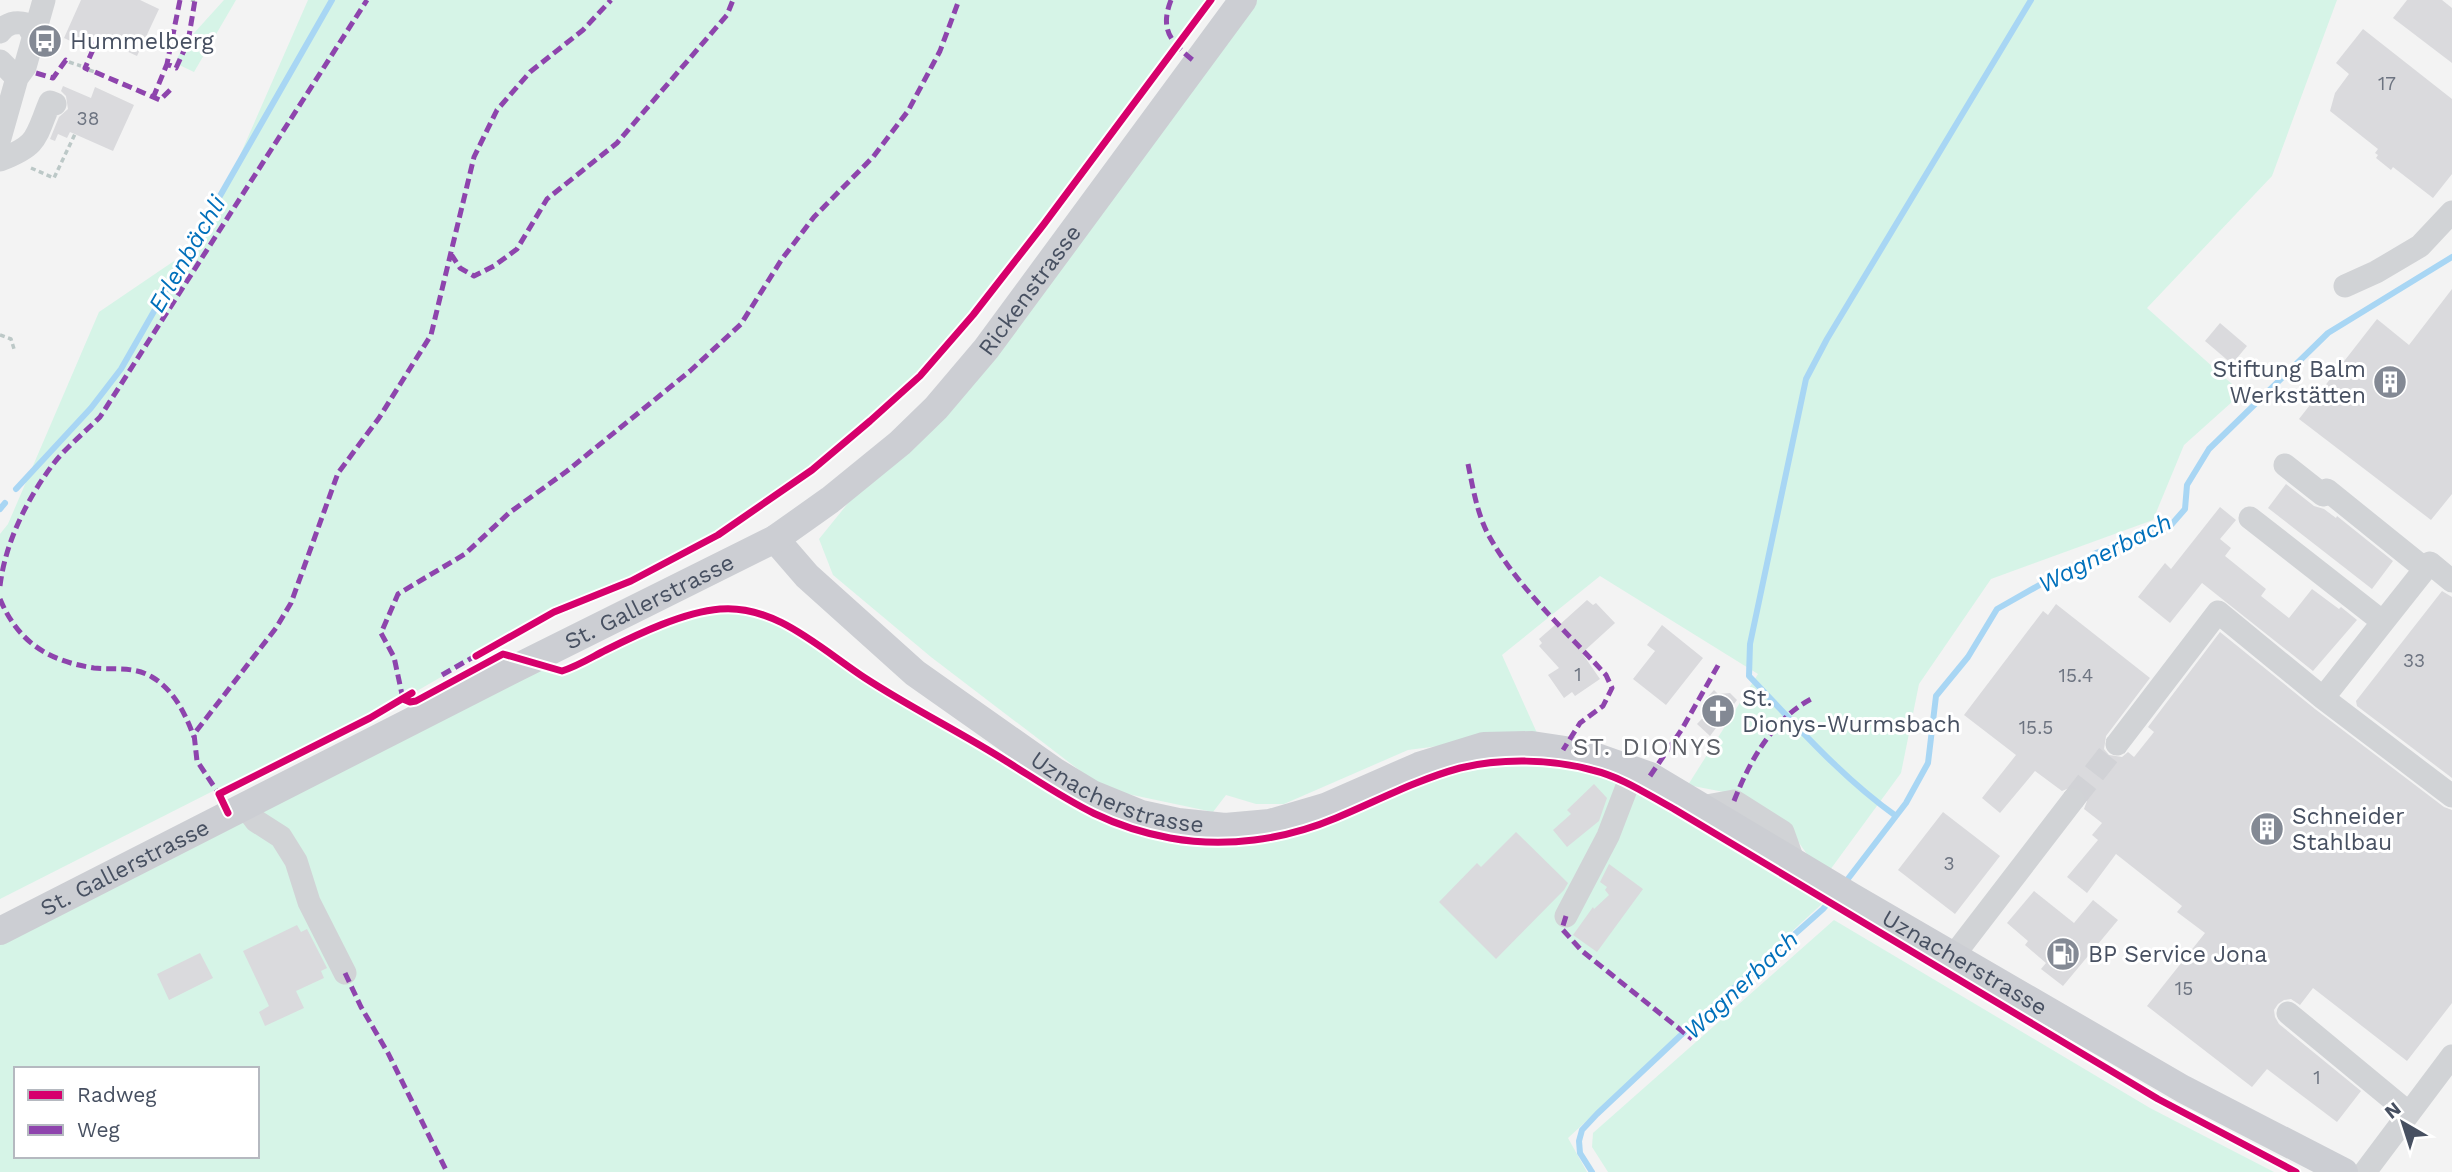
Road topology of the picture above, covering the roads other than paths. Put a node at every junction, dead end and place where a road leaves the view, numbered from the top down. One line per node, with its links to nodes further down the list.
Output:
1 (44, 0): 4 (street)
2 (1243, 0): 14 (main road, Rickenstrasse)
3 (0, 32): 4 (street)
4 (34, 37): 6 (street)
5 (0, 61): 6 (street)
6 (17, 78): 8 (street)
7 (55, 104): 9 (street)
8 (0, 138)
9 (0, 160)
10 (2452, 212): 11 (street)
11 (2345, 286)
12 (2285, 465): 15 (street)
13 (2250, 518): 17 (street)
14 (775, 539): 20 (main road, Uznacherstrasse); 23 (main road, St. Gallerstrasse)
15 (2426, 569): 16 (street); 17 (street)
16 (2452, 581)
17 (2383, 622): 18 (street)
18 (2325, 699): 19 (street); 21 (street)
19 (2117, 744)
20 (1633, 771): 24 (street); 26 (main road, Uznacherstrasse)
21 (2452, 796)
22 (2073, 800): 26 (street)
23 (244, 805): 25 (main road, St. Gallerstrasse); 27 (street)
24 (1566, 916)
25 (0, 931)
26 (1954, 955): 31 (main road, Uznacherstrasse)
27 (345, 973)
28 (2288, 1013): 30 (street)
29 (2452, 1056): 30 (street)
30 (2409, 1112): 32 (street)
31 (2344, 1172)
32 (2365, 1172)

